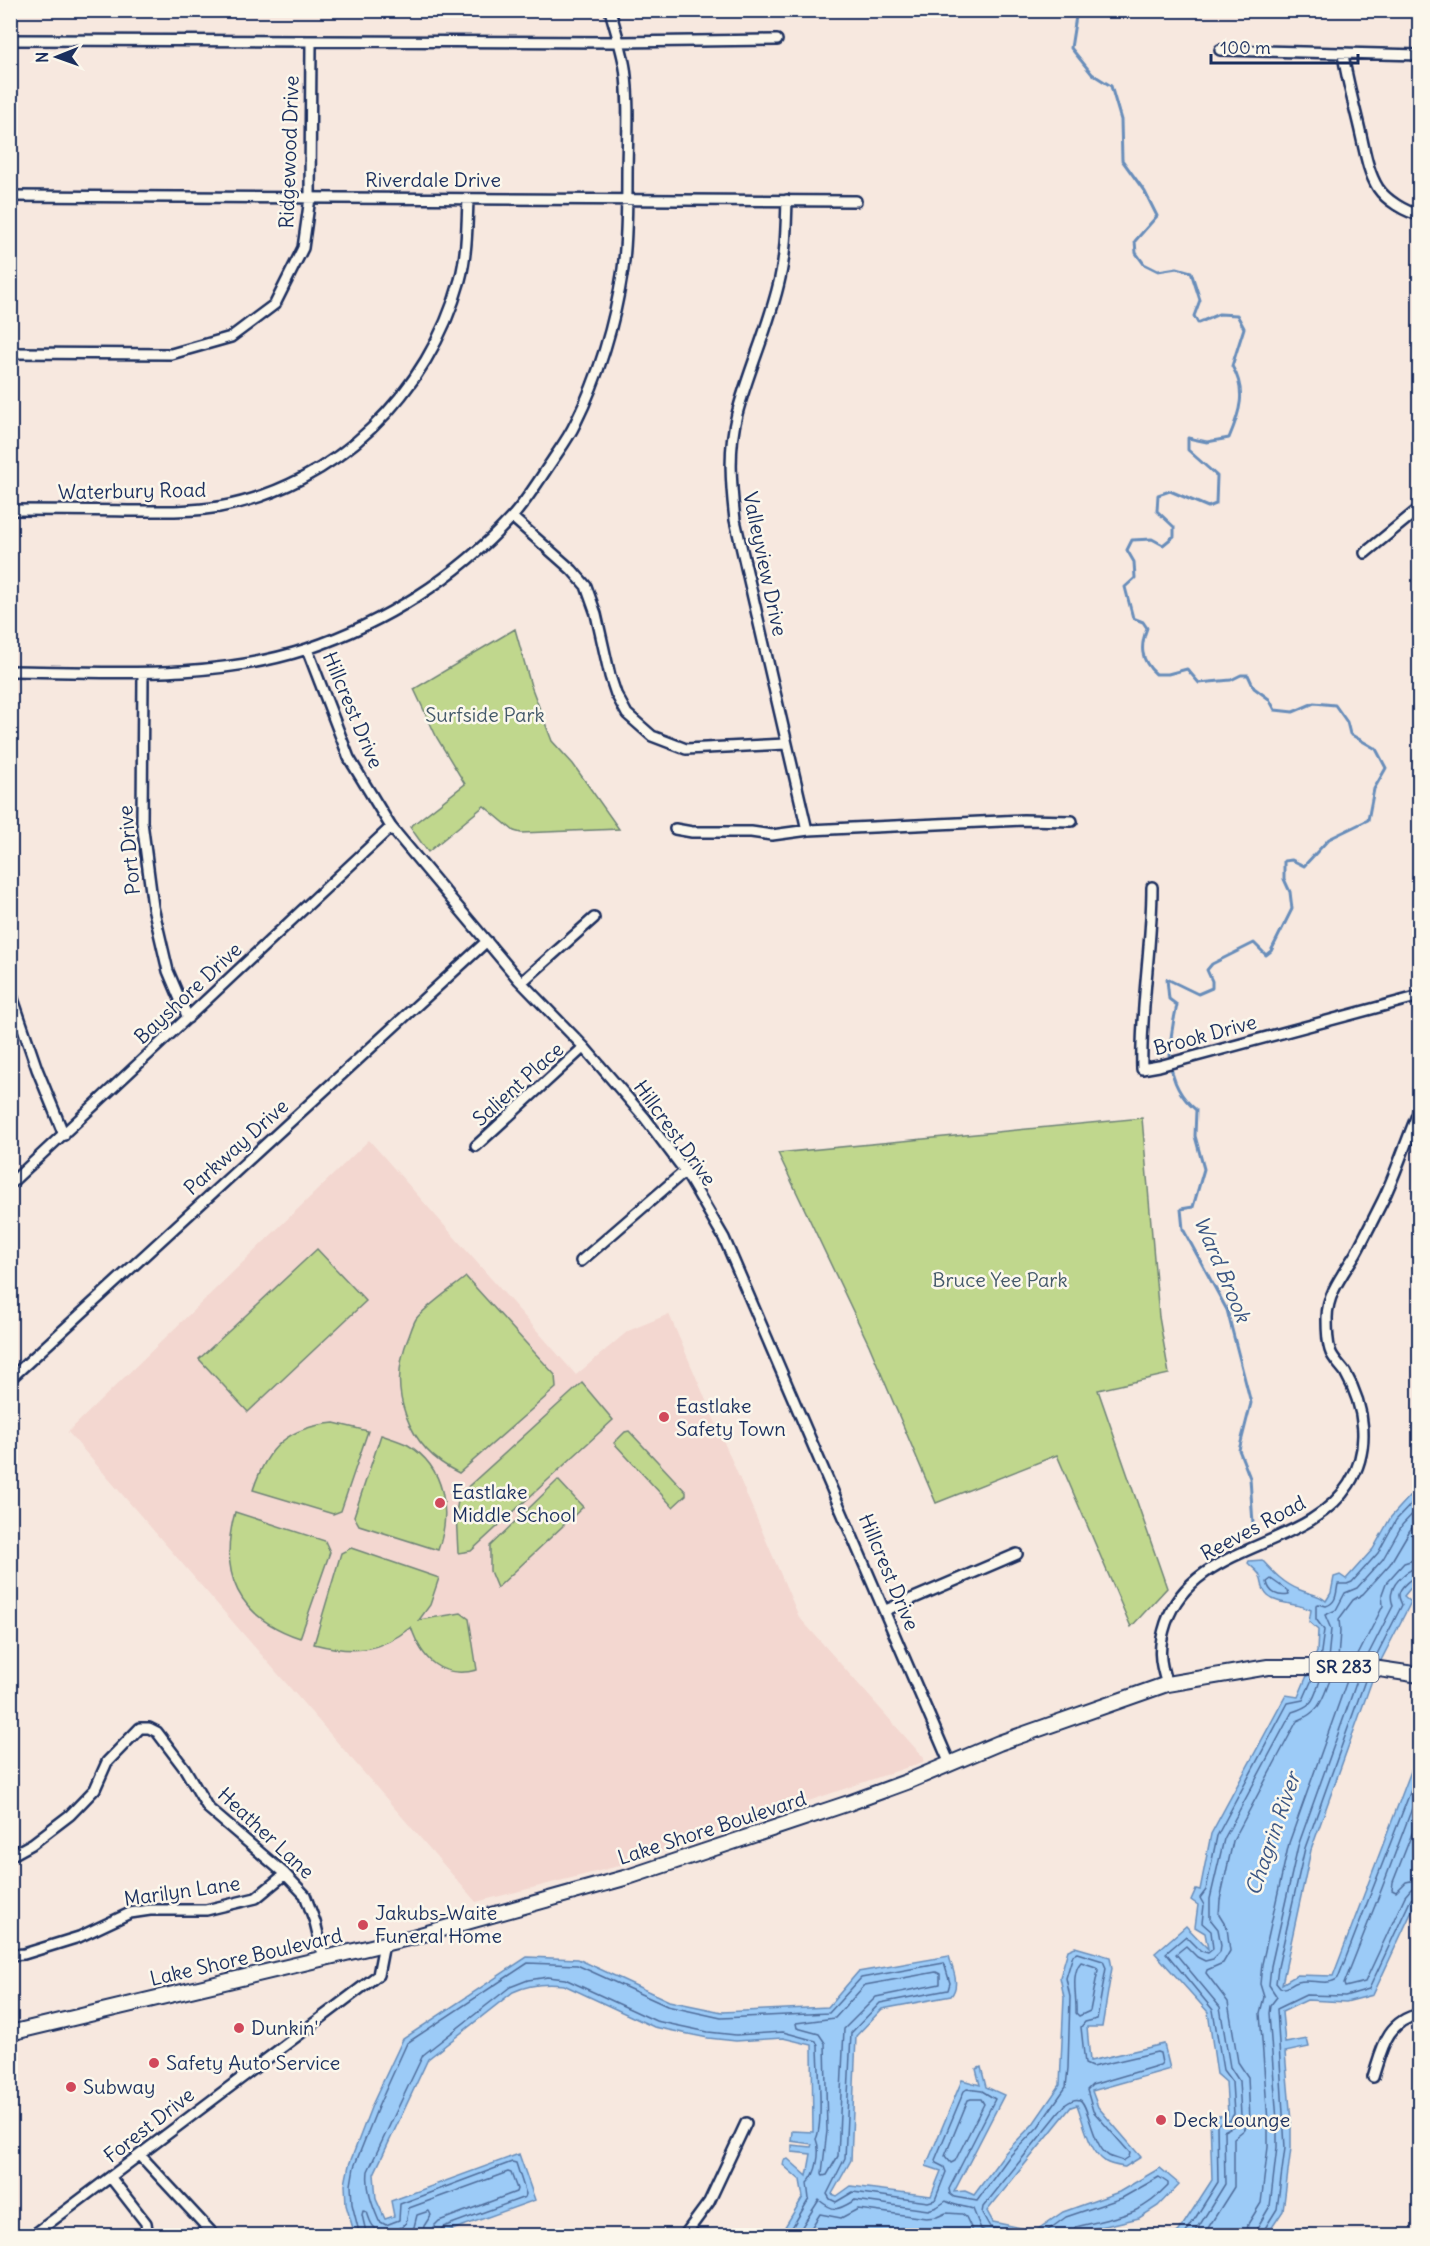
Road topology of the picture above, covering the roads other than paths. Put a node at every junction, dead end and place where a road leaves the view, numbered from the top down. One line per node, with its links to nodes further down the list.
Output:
1 (610, 10): 5 (street)
2 (10, 40): 4 (street)
3 (777, 40): 5 (street)
4 (311, 41): 5 (street); 10 (street, Ridgewood Drive)
5 (619, 42): 11 (street)
6 (1220, 50): 7 (street)
7 (1343, 54): 8 (street); 15 (street)
8 (1419, 55)
9 (10, 196): 10 (street, Riverdale Drive)
10 (310, 198): 12 (street, Riverdale Drive); 16 (street, Ridgewood Drive)
11 (627, 198): 12 (street, Riverdale Drive); 13 (street, Riverdale Drive); 19 (street)
12 (468, 199): 18 (street, Waterbury Road)
13 (788, 200): 14 (street, Riverdale Drive); 24 (street, Valleyview Drive)
14 (856, 201)
15 (1419, 215)
16 (10, 353)
17 (1419, 508): 20 (street)
18 (10, 510)
19 (512, 517): 21 (street); 24 (street)
20 (1365, 553)
21 (307, 649): 23 (street); 26 (street, Hillcrest Drive)
22 (10, 671): 23 (street)
23 (143, 673): 35 (street, Port Drive)
24 (786, 744): 28 (street, Valleyview Drive)
25 (1072, 821): 28 (street)
26 (391, 827): 31 (street, Hillcrest Drive); 35 (street, Bayshore Drive)
27 (675, 829): 28 (street)
28 (807, 830)
29 (1152, 887): 34 (street, Brook Drive)
30 (594, 918): 32 (street)
31 (487, 941): 32 (street, Hillcrest Drive); 43 (street, Parkway Drive)
32 (522, 982): 36 (street, Hillcrest Drive)
33 (10, 990): 38 (street)
34 (1419, 996)
35 (188, 1018): 38 (street, Bayshore Drive)
36 (584, 1047): 39 (street, Salient Place); 40 (street, Hillcrest Drive)
37 (1419, 1108): 47 (street, Reeves Road)
38 (64, 1135): 41 (street, Bayshore Drive)
39 (476, 1146)
40 (685, 1171): 42 (street); 45 (street, Hillcrest Drive)
41 (10, 1185)
42 (581, 1261)
43 (10, 1379)
44 (1017, 1554): 45 (street)
45 (886, 1610): 48 (street, Hillcrest Drive)
46 (1419, 1675): 47 (main road, Lake Shore Boulevard / SR 283)
47 (1167, 1684): 48 (main road, Lake Shore Boulevard / SR 283)
48 (950, 1764): 51 (main road, Lake Shore Boulevard / SR 283)
49 (10, 1856): 50 (street, Heather Lane)
50 (285, 1874): 52 (street, Marilyn Lane); 53 (street, Heather Lane)
51 (384, 1944): 53 (main road, Lake Shore Boulevard / SR 283); 58 (street, Forest Drive)
52 (10, 1955)
53 (324, 1959): 55 (main road, Lake Shore Boulevard / SR 283)
54 (1419, 2014): 56 (street)
55 (10, 2033)
56 (1373, 2077)
57 (746, 2124): 63 (street)
58 (140, 2155): 59 (street, Forest Drive); 62 (street)
59 (111, 2178): 60 (street, Forest Drive); 61 (street)
60 (32, 2235)
61 (148, 2235)
62 (215, 2235)
63 (684, 2235)

